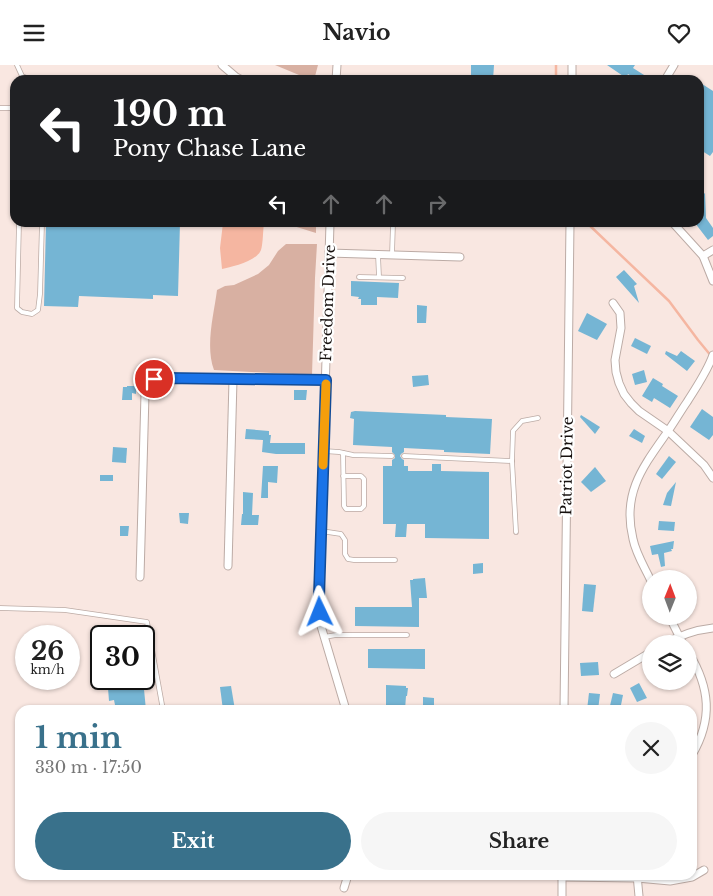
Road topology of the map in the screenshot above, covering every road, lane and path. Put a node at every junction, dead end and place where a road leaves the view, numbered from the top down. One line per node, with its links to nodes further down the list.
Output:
1 (222, 65): 2 (street)
2 (234, 75)
3 (19, 227): 4 (lane)
4 (42, 227)
5 (330, 227): 10 (street, Freedom Drive)
6 (392, 227): 12 (lane)
7 (570, 227): 48 (street, Patriot Drive)
8 (677, 227): 13 (street)
9 (713, 250): 13 (street)
10 (329, 253): 11 (street); 22 (street, Freedom Drive)
11 (378, 254): 12 (street); 16 (lane)
12 (392, 255): 14 (street)
13 (702, 255): 18 (street)
14 (460, 257)
15 (359, 277): 16 (lane)
16 (379, 277): 17 (lane)
17 (403, 278)
18 (713, 281)
19 (614, 303): 24 (street)
20 (713, 355): 24 (street)
21 (233, 380): 22 (street); 35 (street); 37 (street)
22 (326, 380): 25 (street, Freedom Drive)
23 (538, 418): 29 (lane)
24 (668, 431): 31 (street); 36 (street)
25 (324, 451): 26 (lane); 32 (street, Freedom Drive)
26 (343, 453): 27 (lane); 30 (lane)
27 (392, 456)
28 (404, 456): 29 (lane)
29 (512, 461): 33 (lane)
30 (343, 476): 30 (lane)
31 (713, 478)
32 (321, 531): 34 (lane); 42 (street, Freedom Drive)
33 (516, 532)
34 (394, 560)
35 (228, 566)
36 (646, 570)
37 (140, 577)
38 (0, 608): 46 (lane)
39 (713, 628): 41 (street)
40 (407, 635): 42 (lane)
41 (681, 635)
42 (324, 637): 47 (street, Freedom Drive)
43 (642, 657): 45 (street)
44 (697, 667): 49 (street)
45 (614, 674)
46 (162, 705)
47 (344, 705)
48 (564, 705)
49 (710, 717): 50 (street)
50 (697, 745)
51 (704, 870): 52 (street)
52 (697, 874)
53 (346, 880): 58 (street)
54 (562, 880): 59 (street)
55 (637, 880): 60 (street)
56 (662, 880): 57 (street)
57 (676, 880)
58 (344, 888)
59 (562, 896)
60 (639, 896)

